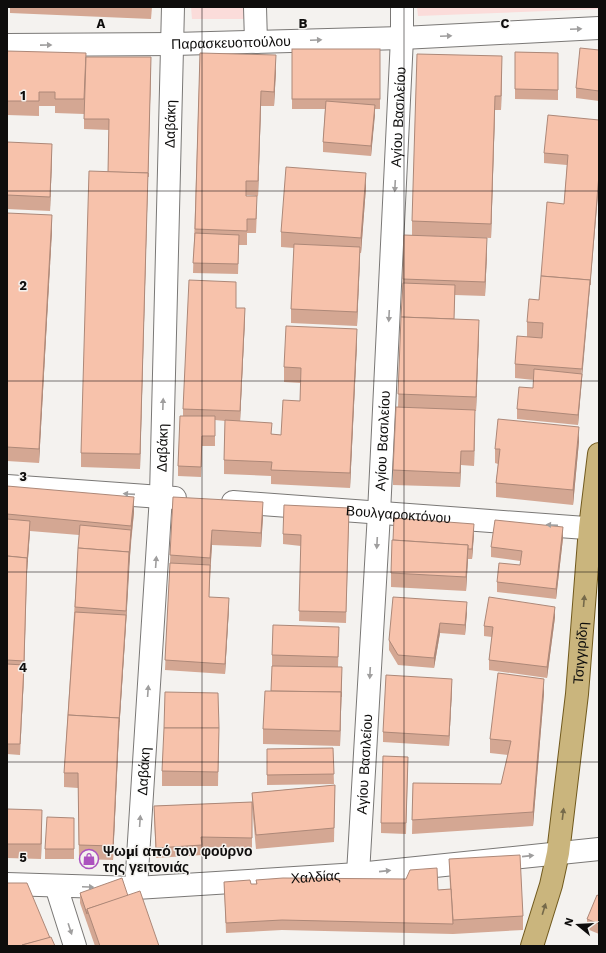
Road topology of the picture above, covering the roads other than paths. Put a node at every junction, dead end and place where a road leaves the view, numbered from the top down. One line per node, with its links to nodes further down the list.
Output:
1 (173, 7): 7 (street, Δαβάκη)
2 (255, 7): 6 (street)
3 (402, 7): 5 (street, Αγίου Βασιλείου)
4 (599, 28): 5 (street, Παρασκευοπούλου, one-way to 4)
5 (402, 38): 6 (street, Παρασκευοπούλου, one-way to 5); 14 (street, Αγίου Βασιλείου, one-way to 14)
6 (256, 42): 7 (street, Παρασκευοπούλου)
7 (174, 44): 8 (street, Παρασκευοπούλου, one-way to 7); 11 (street, Δαβάκη, one-way to 7)
8 (7, 45)
9 (599, 454): 15 (main road, Τσιγγιρίδη)
10 (7, 486): 11 (street, one-way to 10)
11 (160, 496): 12 (street); 21 (street, Δαβάκη, one-way to 11)
12 (192, 499)
13 (215, 501): 14 (street, Βουλγαροκτόνου)
14 (379, 513): 15 (street, Βουλγαροκτόνου, one-way to 14); 18 (street, Αγίου Βασιλείου, one-way to 18)
15 (595, 529): 17 (main road, Τσιγγιρίδη, one-way to 15)
16 (599, 850): 17 (street, Χαλδίας)
17 (558, 853): 18 (street, Χαλδίας, one-way to 17); 23 (main road, Τσιγγιρίδη, one-way to 17)
18 (358, 874): 21 (street, Χαλδίας)
19 (7, 884): 20 (street, Χαλδίας)
20 (56, 886): 21 (street, Χαλδίας, one-way to 21); 22 (street, one-way to 22)
21 (136, 888)
22 (76, 946)
23 (532, 946)

